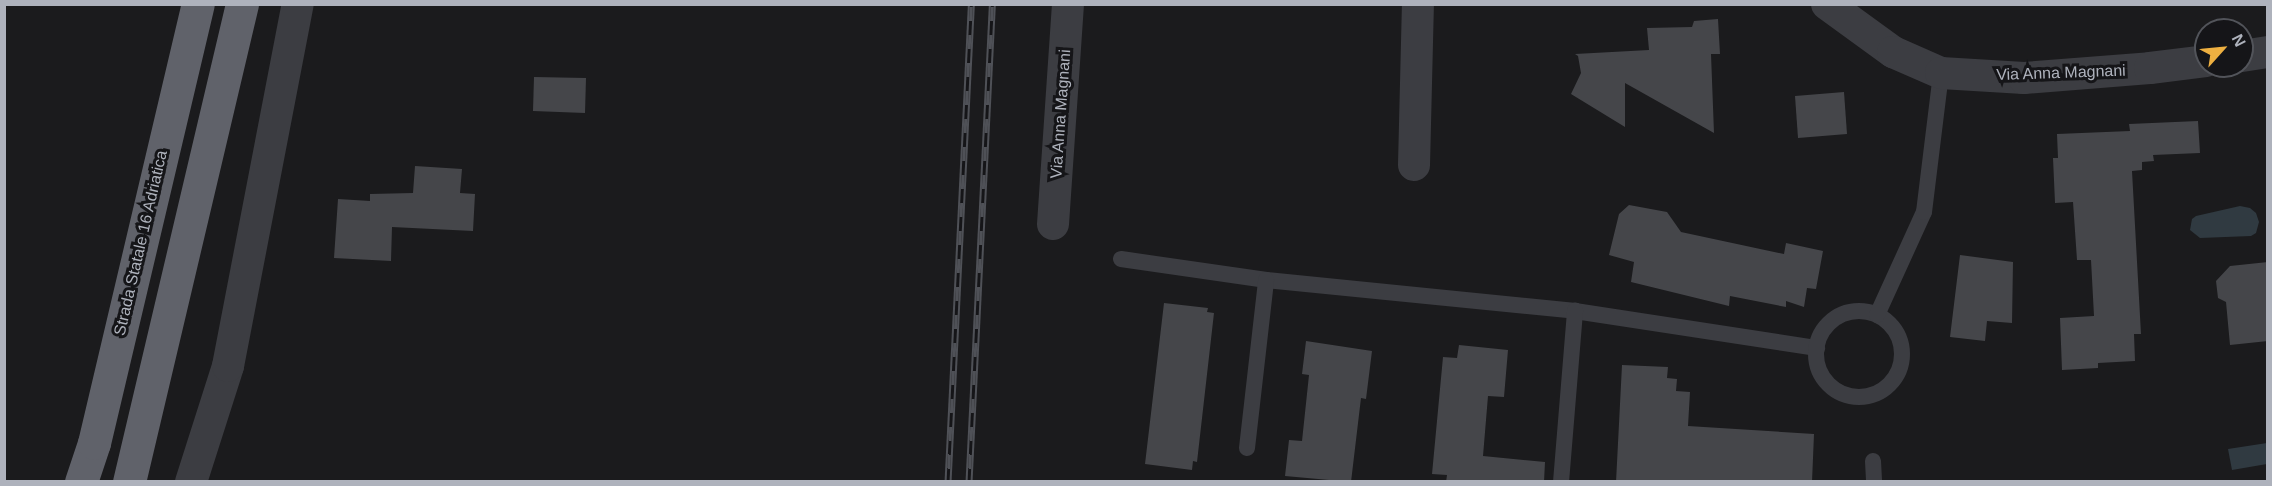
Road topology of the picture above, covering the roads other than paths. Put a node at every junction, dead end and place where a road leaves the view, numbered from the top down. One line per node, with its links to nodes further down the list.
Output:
1 (198, 4): 18 (highway, Strada Statale 16 Adriatica)
2 (242, 4): 19 (highway)
3 (298, 4): 20 (street)
4 (1068, 4): 10 (street, Via Anna Magnani)
5 (1418, 4): 9 (street)
6 (1827, 4): 8 (street, Via Anna Magnani)
7 (2194, 62): 8 (street, Via Anna Magnani)
8 (1941, 73): 14 (lane)
9 (1414, 165)
10 (1053, 224)
11 (1121, 259): 12 (lane)
12 (1266, 280): 13 (lane); 16 (lane)
13 (1575, 310): 15 (lane); 21 (lane)
14 (1877, 315): 15 (lane); 15 (lane)
15 (1817, 348)
16 (1247, 448)
17 (1873, 461): 22 (lane)
18 (81, 482)
19 (129, 482)
20 (191, 482)
21 (1561, 482)
22 (1874, 482)

